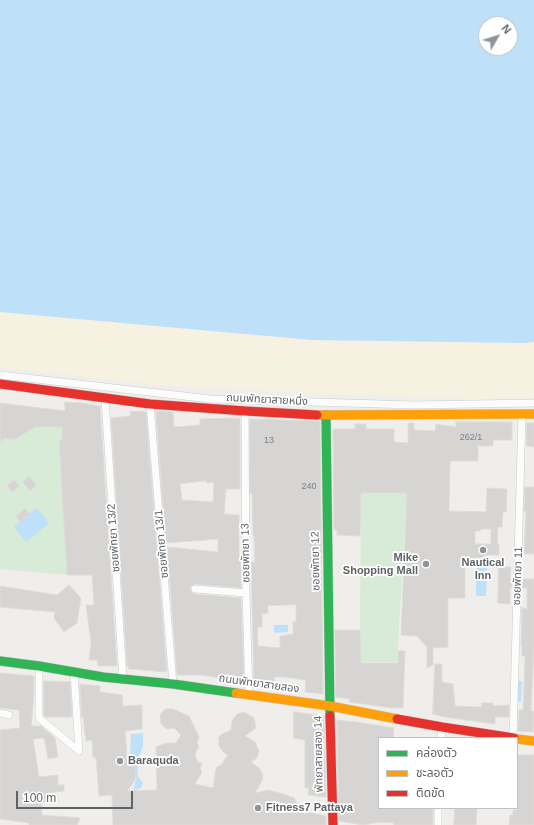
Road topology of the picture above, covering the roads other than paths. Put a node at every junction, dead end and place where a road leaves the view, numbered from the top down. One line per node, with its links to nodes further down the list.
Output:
1 (0, 375): 5 (street)
2 (0, 384): 3 (main road, ถนนพัทยาสายหนึ่ง)
3 (105, 398): 4 (main road, ถนนพัทยาสายหนึ่ง); 15 (street, ซอยพัทยา 13/2)
4 (150, 404): 6 (main road, ถนนพัทยาสายหนึ่ง); 16 (street, ซอยพัทยา 13/1)
5 (534, 404)
6 (245, 411): 9 (main road, ถนนพัทยาสายหนึ่ง); 11 (street, ซอยพัทยา 13)
7 (534, 414): 8 (main road, ถนนพัทยาสายหนึ่ง)
8 (522, 415): 9 (main road, ถนนพัทยาสายหนึ่ง); 24 (street, ซอยพัทยา 11)
9 (326, 416): 18 (main road, ซอยพัทยา 12)
10 (195, 589): 11 (street)
11 (246, 593): 17 (street, ซอยพัทยา 13)
12 (0, 661): 13 (main road, ถนนพัทยาสายสอง)
13 (39, 666): 14 (main road, ถนนพัทยาสายสอง); 14 (street)
14 (74, 672): 15 (main road, ถนนพัทยาสายสอง)
15 (123, 679): 16 (main road, ถนนพัทยาสายสอง)
16 (174, 684): 17 (main road, ถนนพัทยาสายสอง)
17 (249, 695): 18 (main road, ถนนพัทยาสายสอง)
18 (330, 706): 21 (main road, ถนนพัทยาสายสอง); 28 (main road, พัทยาสายสอง 14)
19 (0, 713): 20 (street)
20 (9, 715)
21 (442, 727): 22 (street); 23 (main road, ถนนพัทยาสายสอง)
22 (441, 737)
23 (507, 737)
24 (513, 737)
25 (518, 738): 26 (main road)
26 (534, 741)
27 (438, 809): 29 (street)
28 (333, 825)
29 (438, 825)

